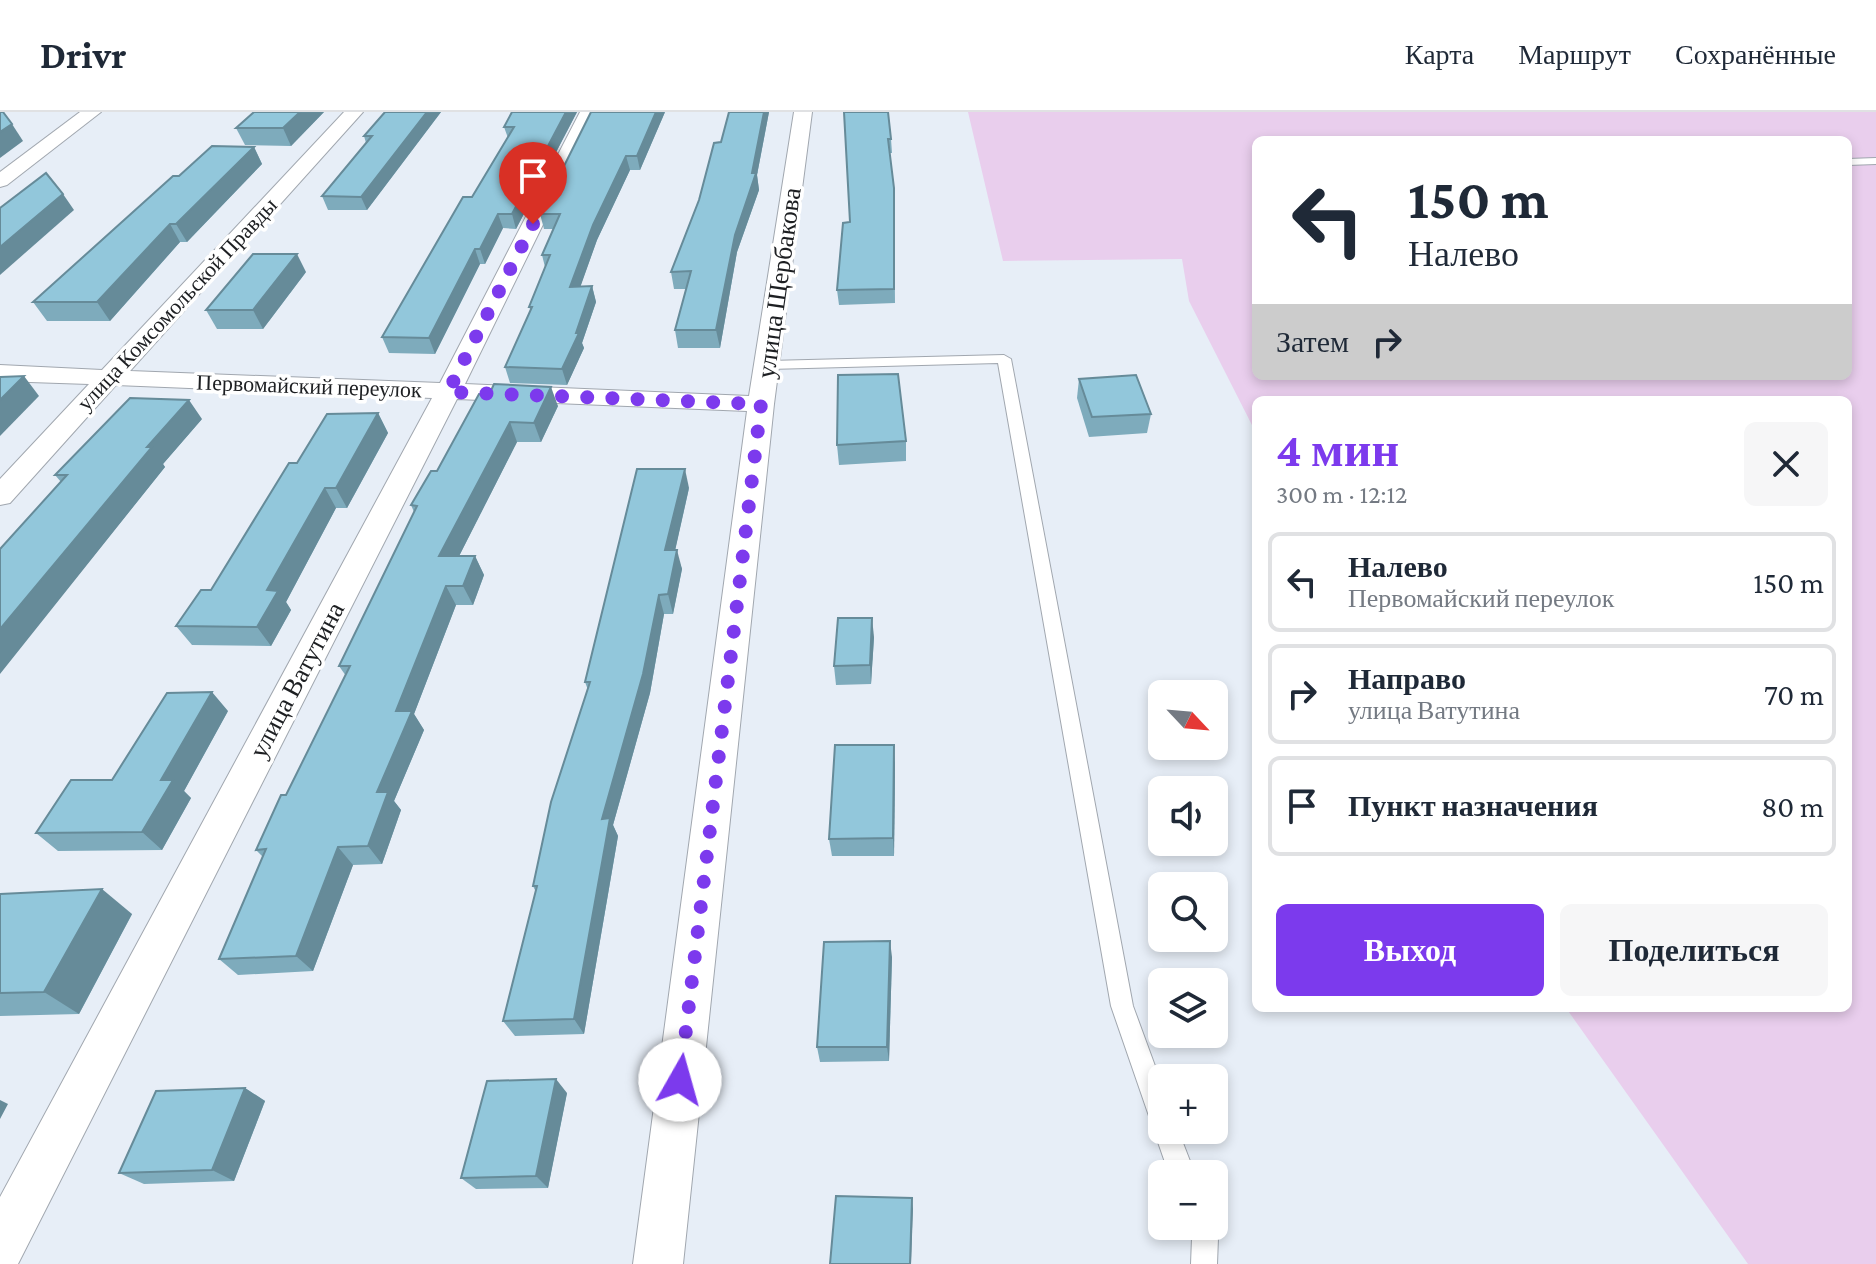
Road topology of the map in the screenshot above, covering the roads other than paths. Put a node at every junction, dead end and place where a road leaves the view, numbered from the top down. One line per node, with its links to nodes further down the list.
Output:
1 (92, 112): 7 (street)
2 (354, 112): 10 (street, улица Комсомольской Правды)
3 (589, 112): 11 (street, улица Ватутина)
4 (803, 112): 8 (street, улица Щербакова)
5 (1876, 161): 6 (lane)
6 (1852, 162)
7 (0, 181)
8 (769, 365): 12 (street, улица Щербакова); 14 (lane)
9 (0, 373): 10 (street, Первомайский переулок)
10 (108, 377): 11 (street, Первомайский переулок); 13 (street, улица Комсомольской Правды)
11 (448, 392): 12 (street, Первомайский переулок); 16 (street, улица Ватутина)
12 (761, 404): 17 (street, улица Щербакова)
13 (0, 496)
14 (1148, 1079)
15 (1205, 1240): 18 (lane)
16 (0, 1247)
17 (658, 1264)
18 (1204, 1264)

